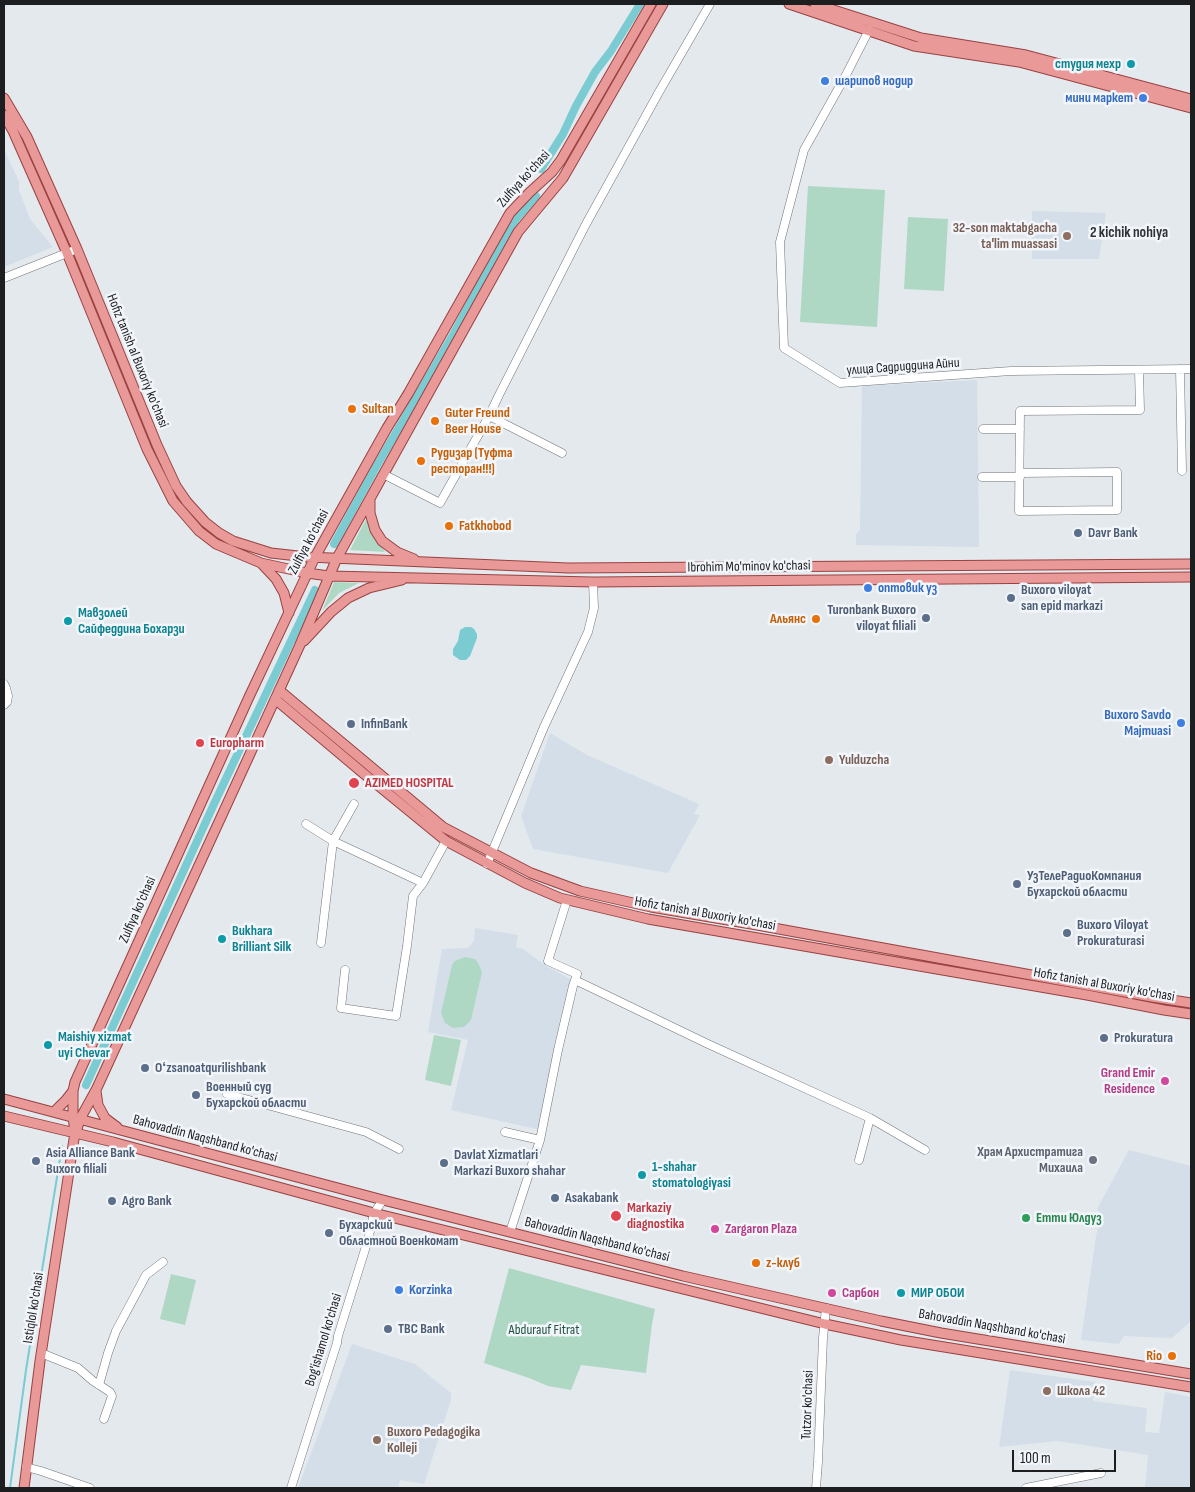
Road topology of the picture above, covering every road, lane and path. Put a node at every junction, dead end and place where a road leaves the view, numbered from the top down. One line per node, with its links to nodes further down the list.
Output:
1 (651, 4): 26 (main road, Zulfiya ko'chasi)
2 (663, 4): 22 (main road, Zulfiya ko'chasi)
3 (710, 4): 17 (street)
4 (788, 4): 6 (main road)
5 (815, 4): 8 (main road)
6 (868, 30): 9 (main road); 14 (street, улица Садриддина Айни)
7 (4, 98): 11 (main road, Hofiz tanish al Buxoriy ko'chasi)
8 (1191, 99)
9 (1191, 108)
10 (4, 115): 12 (main road, Hofiz tanish al Buxoriy ko'chasi)
11 (77, 249): 12 (street); 26 (main road, Hofiz tanish al Buxoriy ko'chasi)
12 (67, 253): 13 (street); 29 (main road, Hofiz tanish al Buxoriy ko'chasi)
13 (4, 278)
14 (1139, 370): 15 (street, улица Садриддина Айни); 19 (street)
15 (1180, 370): 16 (street, улица Садриддина Айни); 21 (street)
16 (1191, 370)
17 (489, 416): 20 (street); 22 (street)
18 (983, 429): 19 (street)
19 (1020, 429): 23 (street)
20 (562, 453)
21 (1182, 471)
22 (385, 475): 25 (main road, Zulfiya ko'chasi)
23 (1020, 475): 23 (street); 24 (street)
24 (982, 477)
25 (370, 500): 27 (main road, Zulfiya ko'chasi); 28 (main road)
26 (315, 557): 27 (main road, Ibrohim Mo'minov ko'chasi); 32 (main road, Zulfiya ko'chasi)
27 (338, 558): 28 (main road, Ibrohim Mo'minov ko'chasi); 33 (main road, Zulfiya ko'chasi)
28 (421, 561): 31 (main road, Ibrohim Mo'minov ko'chasi)
29 (261, 563): 32 (main road, Hofiz tanish al Buxoriy ko'chasi); 38 (main road)
30 (1191, 564): 31 (main road, Ibrohim Mo'minov ko'chasi)
31 (568, 568): 36 (main road)
32 (307, 573): 33 (main road, Ibrohim Mo'minov ko'chasi); 38 (main road, Zulfiya ko'chasi)
33 (329, 576): 34 (main road, Ibrohim Mo'minov ko'chasi); 39 (main road, Zulfiya ko'chasi)
34 (416, 577): 36 (main road, Ibrohim Mo'minov ko'chasi); 39 (main road)
35 (1191, 577): 37 (main road, Ibrohim Mo'minov ko'chasi)
36 (567, 582): 37 (main road, Ibrohim Mo'minov ko'chasi)
37 (593, 582): 48 (street)
38 (289, 613): 60 (main road, Zulfiya ko'chasi)
39 (299, 647): 41 (main road, Zulfiya ko'chasi)
40 (4, 684): 43 (street)
41 (279, 690): 42 (main road, Zulfiya ko'chasi); 46 (main road)
42 (275, 699): 46 (main road, Hofiz tanish al Buxoriy ko'chasi); 59 (main road, Zulfiya ko'chasi)
43 (4, 706)
44 (354, 804): 47 (street)
45 (306, 824): 47 (street)
46 (443, 835): 48 (main road, Hofiz tanish al Buxoriy ko'chasi); 49 (main road, Hofiz tanish al Buxoriy ko'chasi); 50 (street)
47 (333, 841): 50 (street); 52 (street)
48 (492, 852): 49 (street); 53 (main road, Hofiz tanish al Buxoriy ko'chasi)
49 (487, 864): 51 (main road, Hofiz tanish al Buxoriy ko'chasi)
50 (424, 883): 54 (street)
51 (567, 900): 55 (main road, Hofiz tanish al Buxoriy ko'chasi); 56 (street)
52 (320, 943)
53 (986, 966): 55 (main road); 57 (main road, Hofiz tanish al Buxoriy ko'chasi)
54 (345, 970)
55 (984, 977): 58 (main road, Hofiz tanish al Buxoriy ko'chasi)
56 (575, 980): 66 (street); 70 (street)
57 (1191, 1003)
58 (1191, 1014)
59 (96, 1090): 65 (main road, Zulfiya ko'chasi); 67 (main road)
60 (73, 1091): 63 (main road); 65 (main road, Zulfiya ko'chasi)
61 (227, 1094): 71 (street)
62 (4, 1099): 63 (main road, Bahovaddin Naqshband ko'chasi)
63 (54, 1112): 65 (main road, Bahovaddin Naqshband ko'chasi)
64 (4, 1116): 69 (main road, Bahovaddin Naqshband ko'chasi)
65 (76, 1118): 67 (main road, Bahovaddin Naqshband ko'chasi); 69 (main road, Istiqlol ko'chasi)
66 (870, 1118): 72 (street); 73 (street)
67 (123, 1132): 74 (main road, Bahovaddin Naqshband ko'chasi)
68 (505, 1132): 70 (street)
69 (75, 1133): 75 (main road, Bahovaddin Naqshband ko'chasi); 80 (main road, Istiqlol ko'chasi)
70 (540, 1140): 76 (street)
71 (399, 1149)
72 (925, 1150)
73 (859, 1160)
74 (383, 1200): 75 (street, Bog'ishamol ko'chasi); 76 (main road, Bahovaddin Naqshband ko'chasi)
75 (374, 1213): 79 (main road, Bahovaddin Naqshband ko'chasi); 89 (street, Bog'ishamol ko'chasi)
76 (510, 1232): 78 (main road, Bahovaddin Naqshband ko'chasi)
77 (163, 1262): 82 (street)
78 (826, 1308): 79 (street, Tutzor ko'chasi); 81 (main road, Bahovaddin Naqshband ko'chasi)
79 (825, 1324): 83 (main road, Bahovaddin Naqshband ko'chasi); 90 (street, Tutzor ko'chasi)
80 (41, 1353): 82 (street); 85 (main road, Istiqlol ko'chasi)
81 (1188, 1373)
82 (99, 1385): 84 (street)
83 (1191, 1387)
84 (104, 1419)
85 (26, 1468): 87 (main road, Istiqlol ko'chasi); 88 (street)
86 (1102, 1473): 91 (street)
87 (24, 1488)
88 (90, 1488)
89 (291, 1488)
90 (816, 1488)
91 (1026, 1488)

